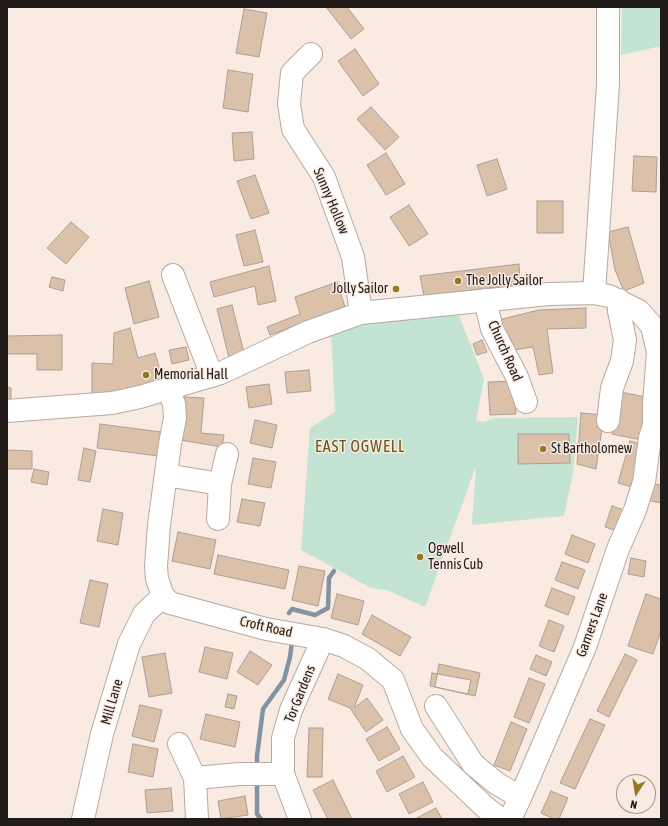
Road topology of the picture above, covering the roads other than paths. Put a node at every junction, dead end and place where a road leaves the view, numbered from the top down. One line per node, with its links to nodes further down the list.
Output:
1 (608, 7): 4 (street)
2 (312, 54): 7 (street, Sunny Hollow)
3 (173, 275): 8 (street)
4 (594, 293): 5 (street, Garners Lane); 6 (street, Garners Lane)
5 (485, 300): 7 (street, Garners Lane); 10 (street, Church Road)
6 (619, 300): 12 (street); 13 (street, Garners Lane)
7 (361, 313): 8 (street, Garners Lane)
8 (212, 376): 9 (street, Garners Lane)
9 (168, 388): 11 (street, Garners Lane); 15 (street)
10 (526, 402)
11 (7, 411)
12 (608, 422)
13 (658, 427): 24 (street, Garners Lane)
14 (227, 454): 16 (street)
15 (166, 475): 16 (street); 18 (street)
16 (220, 484): 17 (street)
17 (218, 519)
18 (163, 596): 19 (street, Croft Road); 26 (street, Mill Lane)
19 (323, 639): 22 (street, Tor Gardens); 25 (street, Croft Road)
20 (436, 706): 24 (street)
21 (179, 744): 23 (street)
22 (277, 774): 23 (street); 28 (street, Tor Gardens)
23 (195, 778): 27 (street)
24 (521, 796): 29 (street, Garners Lane)
25 (487, 815)
26 (83, 819)
27 (197, 819)
28 (300, 819)
29 (510, 819)

